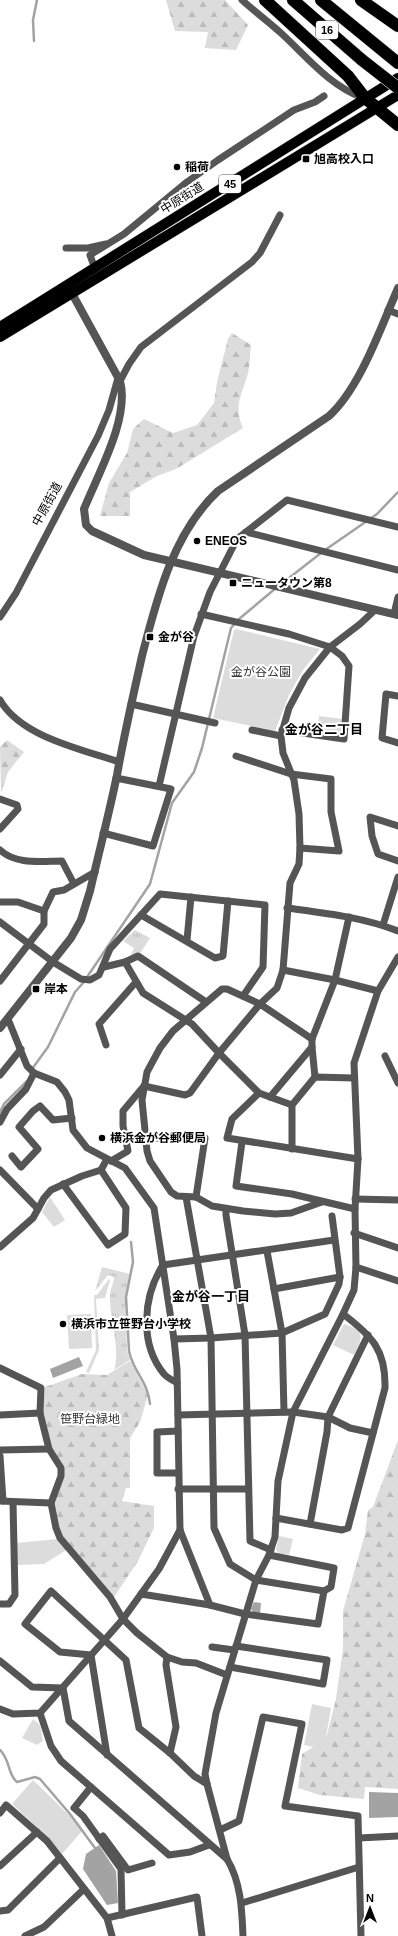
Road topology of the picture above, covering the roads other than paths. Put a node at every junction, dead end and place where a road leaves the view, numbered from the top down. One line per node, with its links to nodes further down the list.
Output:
1 (242, 0): 13 (street)
2 (265, 0): 13 (highway)
3 (293, 0): 10 (highway, 16, bridge)
4 (322, 0): 8 (highway, 16)
5 (361, 0): 6 (highway)
6 (371, 4): 7 (highway)
7 (398, 26)
8 (398, 64)
9 (398, 78): 13 (main road, 中原街道 / 45)
10 (398, 88)
11 (398, 95): 14 (main road, 中原街道 / 45)
12 (324, 96): 17 (street)
13 (365, 98): 14 (highway); 19 (main road, 中原街道 / 45)
14 (377, 109): 15 (highway); 21 (main road, 中原街道 / 45)
15 (398, 125)
16 (280, 215): 26 (street, 中原街道)
17 (110, 243): 18 (street); 19 (street)
18 (66, 248)
19 (95, 269): 21 (main road, 中原街道 / 45)
20 (398, 288): 22 (street)
21 (70, 289): 24 (main road, 中原街道 / 45); 25 (main road, 中原街道 / 45); 26 (street)
22 (388, 310): 23 (street); 29 (street)
23 (398, 314)
24 (0, 328)
25 (0, 337)
26 (119, 380): 29 (street); 36 (street, 中原街道)
27 (398, 527): 28 (street)
28 (246, 532): 30 (street); 31 (street)
29 (171, 562): 31 (street); 40 (street)
30 (398, 570)
31 (219, 574): 33 (street); 34 (street)
32 (398, 597): 35 (street)
33 (375, 610): 35 (street); 37 (street)
34 (201, 614): 37 (street); 41 (street)
35 (396, 615)
36 (0, 617)
37 (330, 647): 44 (street); 44 (street)
38 (398, 696): 45 (street)
39 (0, 700): 47 (street)
40 (131, 704): 41 (street); 47 (street)
41 (176, 714): 42 (street); 50 (street)
42 (215, 722)
43 (252, 730): 44 (street)
44 (281, 733): 48 (street)
45 (398, 743)
46 (236, 756): 48 (street)
47 (119, 762): 49 (street)
48 (291, 774): 55 (street); 55 (street)
49 (116, 778): 50 (street); 54 (street)
50 (159, 786): 54 (street)
51 (0, 799): 53 (street)
52 (398, 826): 57 (street)
53 (0, 830)
54 (103, 833): 58 (street)
55 (300, 848): 64 (street)
56 (0, 850): 60 (street)
57 (398, 861)
58 (94, 872): 60 (street); 74 (street)
59 (398, 877): 69 (street)
60 (74, 884): 65 (street)
61 (191, 897): 62 (street); 66 (street); 71 (street)
62 (228, 901): 71 (street); 82 (street)
63 (0, 902): 65 (street)
64 (287, 908): 67 (street); 77 (street)
65 (44, 911): 72 (street)
66 (141, 915): 71 (street); 76 (street)
67 (349, 917): 69 (street); 78 (street)
68 (0, 922): 72 (street)
69 (383, 925): 70 (street)
70 (398, 931)
71 (187, 940)
72 (29, 945): 74 (street); 79 (street)
73 (398, 957): 81 (street)
74 (52, 962): 76 (street); 85 (street)
75 (125, 962): 76 (street); 80 (street); 83 (street)
76 (104, 967)
77 (283, 970): 78 (street); 84 (street)
78 (335, 980): 81 (street); 88 (street)
79 (0, 981)
80 (136, 982): 86 (street); 89 (street)
81 (378, 991): 97 (street)
82 (243, 996): 83 (street); 84 (street)
83 (206, 1002): 86 (street)
84 (260, 1004): 88 (street); 92 (street)
85 (8, 1019): 87 (street); 91 (street)
86 (184, 1020): 92 (street); 99 (street)
87 (0, 1028)
88 (312, 1039): 90 (street)
89 (106, 1045)
90 (312, 1047): 96 (street); 101 (street)
91 (21, 1049): 94 (street); 95 (street)
92 (219, 1053): 99 (street); 100 (street)
93 (384, 1056): 98 (street)
94 (34, 1073): 103 (street); 104 (street)
95 (0, 1075)
96 (315, 1077): 97 (street); 102 (street)
97 (354, 1078): 109 (street)
98 (398, 1083)
99 (144, 1086): 105 (street); 110 (street)
100 (259, 1093): 101 (street); 106 (street)
101 (270, 1097): 102 (street)
102 (292, 1105): 107 (street)
103 (72, 1118): 108 (street); 110 (street)
104 (0, 1122)
105 (145, 1138): 114 (street); 115 (street)
106 (242, 1142): 107 (street); 118 (street)
107 (292, 1149): 109 (street)
108 (12, 1156)
109 (358, 1159): 116 (street)
110 (109, 1160): 112 (street); 130 (street)
111 (0, 1170): 119 (street)
112 (101, 1170): 113 (street); 113 (street)
113 (63, 1184): 119 (street)
114 (186, 1197): 115 (street); 129 (street)
115 (196, 1197): 120 (street)
116 (356, 1199): 117 (street); 121 (street)
117 (398, 1200)
118 (322, 1202): 120 (street); 121 (street)
119 (38, 1209): 125 (street)
120 (226, 1209): 128 (street)
121 (355, 1209): 123 (street)
122 (332, 1216): 124 (street)
123 (354, 1233): 126 (street); 131 (street)
124 (334, 1240): 127 (street); 132 (street)
125 (0, 1246)
126 (398, 1248)
127 (267, 1251): 128 (street); 134 (street)
128 (233, 1255): 129 (street); 137 (street)
129 (198, 1260): 130 (street); 139 (street)
130 (163, 1266): 140 (street); 142 (street)
131 (356, 1266): 133 (street); 135 (street)
132 (340, 1277): 134 (street); 136 (street)
133 (398, 1281)
134 (274, 1289): 136 (street)
135 (343, 1314): 138 (street); 144 (street)
136 (282, 1333): 137 (street); 143 (street)
137 (245, 1335): 139 (street); 147 (street)
138 (368, 1335): 150 (street); 152 (street)
139 (211, 1338): 140 (street); 146 (street)
140 (174, 1339): 142 (street)
141 (0, 1368): 145 (street)
142 (177, 1383): 149 (street)
143 (284, 1412): 144 (street); 147 (street)
144 (293, 1412): 150 (street); 163 (street)
145 (40, 1413): 148 (street); 153 (street)
146 (212, 1414): 147 (street); 149 (street); 158 (street)
147 (246, 1414): 159 (street)
148 (0, 1415)
149 (178, 1415): 151 (street)
150 (328, 1417): 152 (street); 164 (street)
151 (178, 1431): 156 (street); 156 (street)
152 (373, 1433): 164 (street)
153 (49, 1448): 154 (street); 162 (street)
154 (0, 1450)
155 (0, 1456): 160 (street)
156 (178, 1473): 157 (street)
157 (178, 1489): 158 (street); 165 (street)
158 (213, 1489): 159 (street); 167 (street)
159 (248, 1489): 166 (street)
160 (2, 1501): 161 (street)
161 (13, 1502): 162 (street); 170 (street)
162 (51, 1503): 173 (street)
163 (276, 1518): 164 (street); 166 (street)
164 (310, 1524)
165 (180, 1530): 169 (street); 171 (street)
166 (270, 1552): 167 (street); 168 (street)
167 (256, 1580): 168 (street); 172 (street)
168 (324, 1591): 172 (street)
169 (141, 1594): 171 (street); 173 (street)
170 (0, 1604)
171 (210, 1605): 172 (street)
172 (245, 1614): 176 (street)
173 (123, 1619): 174 (street); 178 (street)
174 (104, 1639): 177 (street); 177 (street); 185 (street)
175 (212, 1647): 176 (street)
176 (235, 1648): 180 (street); 180 (street)
177 (91, 1655): 182 (street); 186 (street)
178 (167, 1657): 181 (street); 185 (street)
179 (0, 1661): 182 (street)
180 (230, 1667): 181 (street)
181 (227, 1675): 187 (street)
182 (63, 1688): 184 (street); 186 (street)
183 (0, 1709): 184 (street)
184 (40, 1713): 188 (street)
185 (170, 1753): 187 (street)
186 (107, 1755): 197 (street)
187 (207, 1784): 192 (street)
188 (91, 1787): 196 (street); 197 (street)
189 (0, 1800): 190 (street)
190 (6, 1805): 191 (street); 193 (street)
191 (0, 1813)
192 (220, 1830): 195 (street); 199 (street)
193 (37, 1832): 198 (street); 201 (street)
194 (398, 1836): 195 (street)
195 (358, 1838): 202 (street)
196 (99, 1840): 200 (street); 206 (street)
197 (209, 1845): 199 (street)
198 (60, 1858): 203 (street); 205 (street)
199 (227, 1859): 204 (street)
200 (152, 1863)
201 (0, 1866)
202 (359, 1867): 204 (street); 212 (street)
203 (84, 1889): 207 (street); 208 (street)
204 (242, 1903): 211 (street)
205 (0, 1911)
206 (122, 1915): 207 (street); 210 (street)
207 (107, 1918): 209 (street)
208 (25, 1936)
209 (112, 1936)
210 (202, 1936)
211 (243, 1936)
212 (361, 1936)

